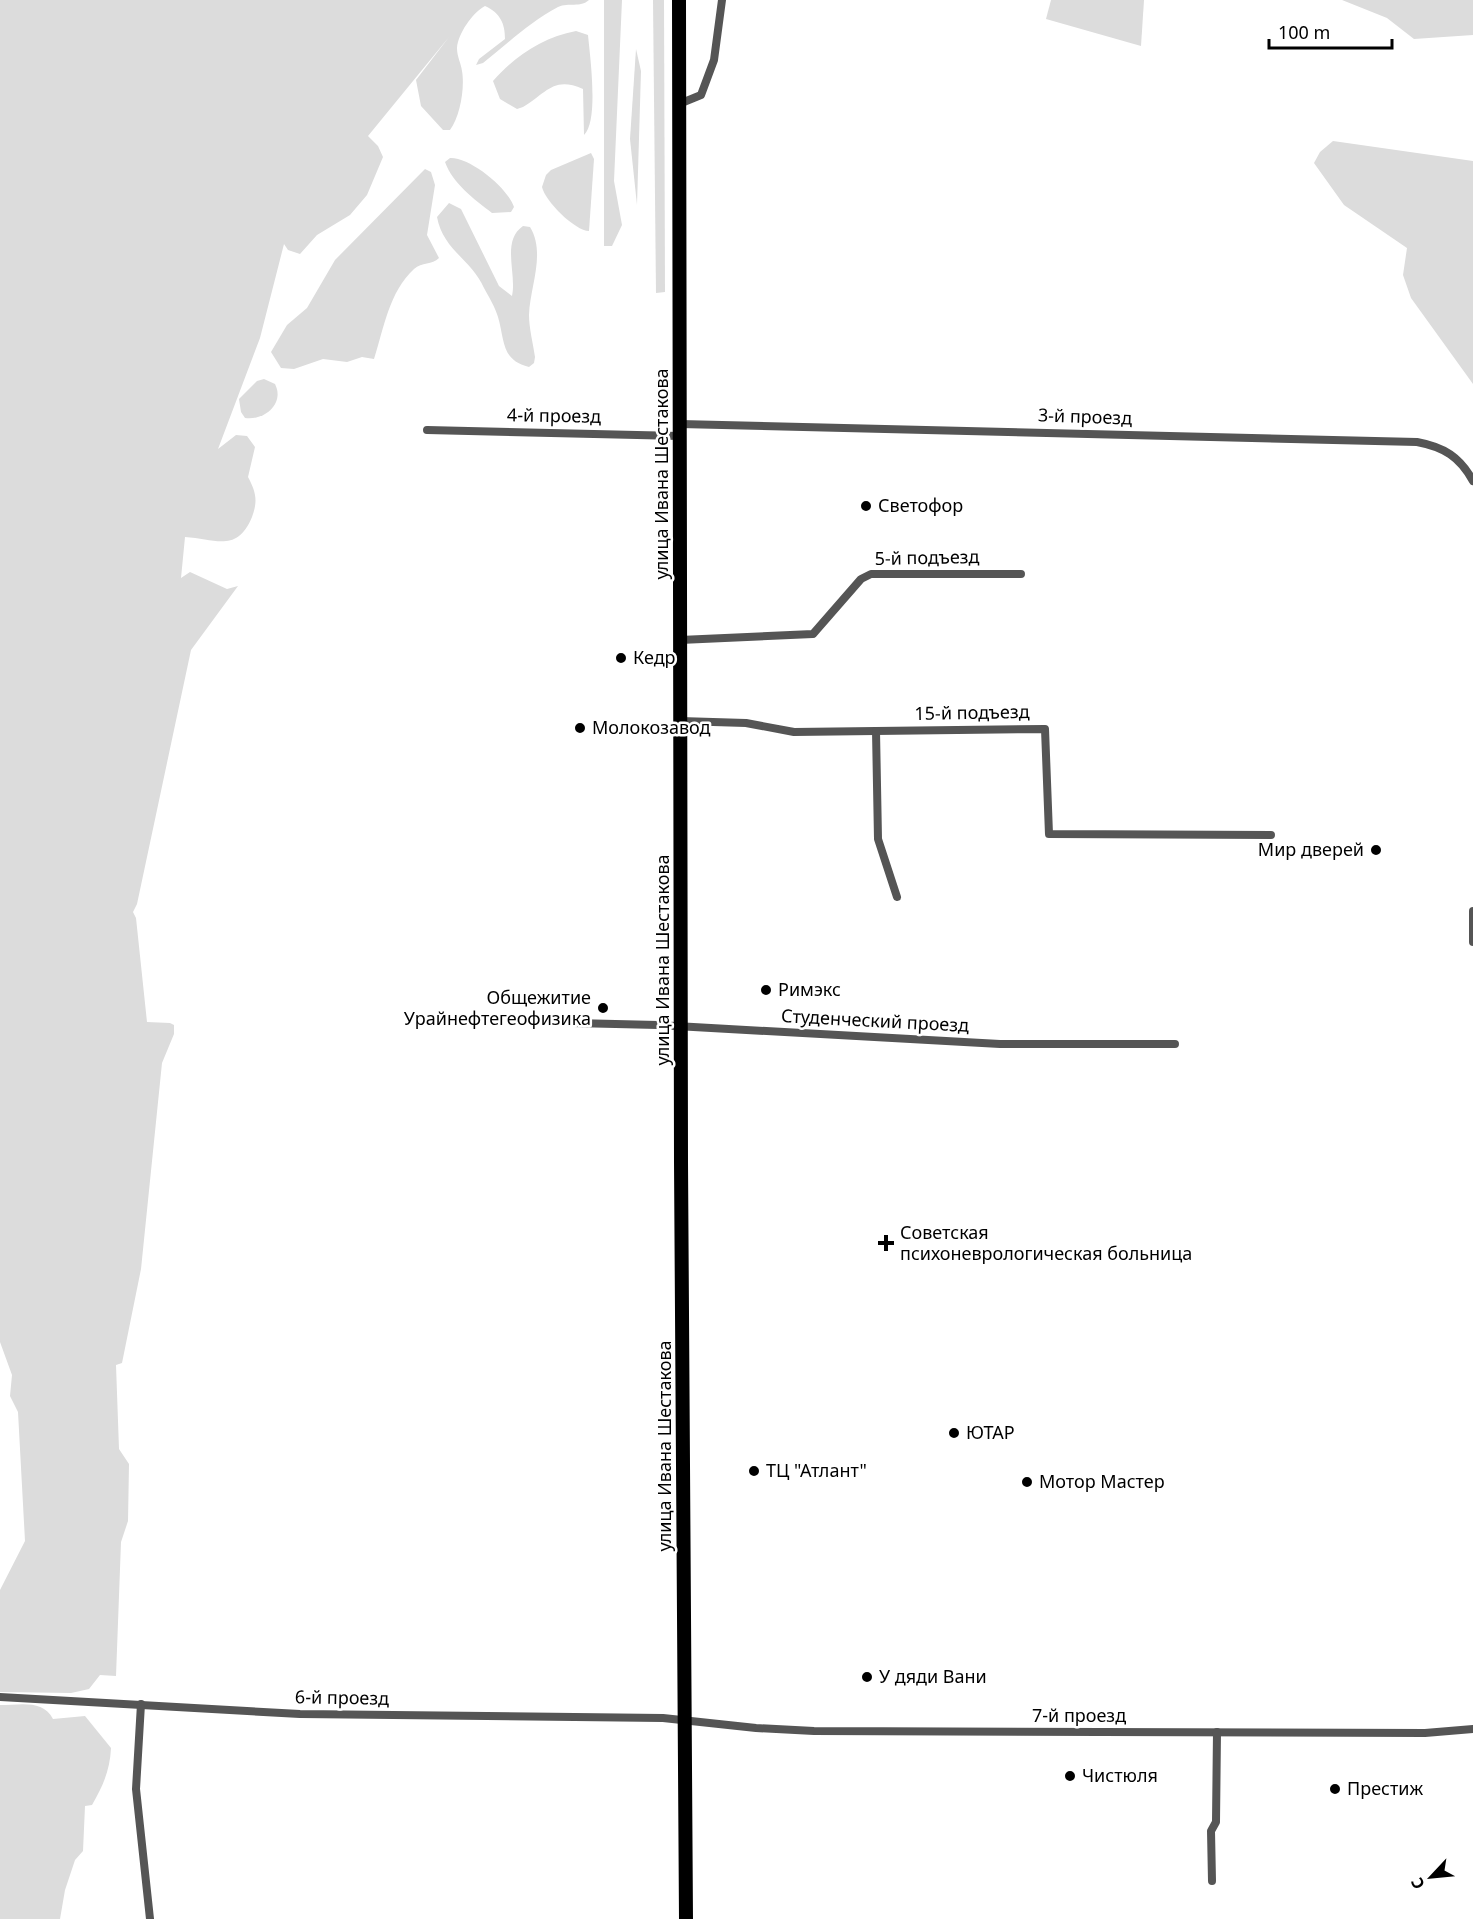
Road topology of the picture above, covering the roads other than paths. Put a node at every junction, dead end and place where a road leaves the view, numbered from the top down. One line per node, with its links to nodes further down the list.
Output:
1 (679, 0): 3 (main road, улица Ивана Шестакова)
2 (722, 0): 3 (street)
3 (679, 104): 5 (main road, улица Ивана Шестакова)
4 (427, 430): 5 (street, 4-й проезд)
5 (680, 430): 6 (street, 3-й проезд); 8 (main road, улица Ивана Шестакова)
6 (1473, 481)
7 (1021, 574): 8 (street, 5-й подъезд)
8 (680, 640): 9 (main road, улица Ивана Шестакова)
9 (680, 721): 10 (street, 15-й подъезд); 16 (main road, улица Ивана Шестакова)
10 (876, 730): 11 (street, 15-й подъезд); 12 (street)
11 (1271, 835)
12 (897, 897)
13 (1473, 911): 14 (street)
14 (1473, 942)
15 (573, 1023): 16 (street, Студенческий проезд)
16 (681, 1027): 17 (street, Студенческий проезд); 20 (main road, улица Ивана Шестакова)
17 (1175, 1044)
18 (0, 1697): 19 (street, 6-й проезд)
19 (141, 1704): 20 (street, 6-й проезд); 24 (street)
20 (685, 1720): 22 (street, 7-й проезд); 25 (main road, улица Ивана Шестакова)
21 (1473, 1729): 22 (street, 7-й проезд)
22 (1217, 1732): 23 (street)
23 (1212, 1881)
24 (150, 1919)
25 (686, 1919)

